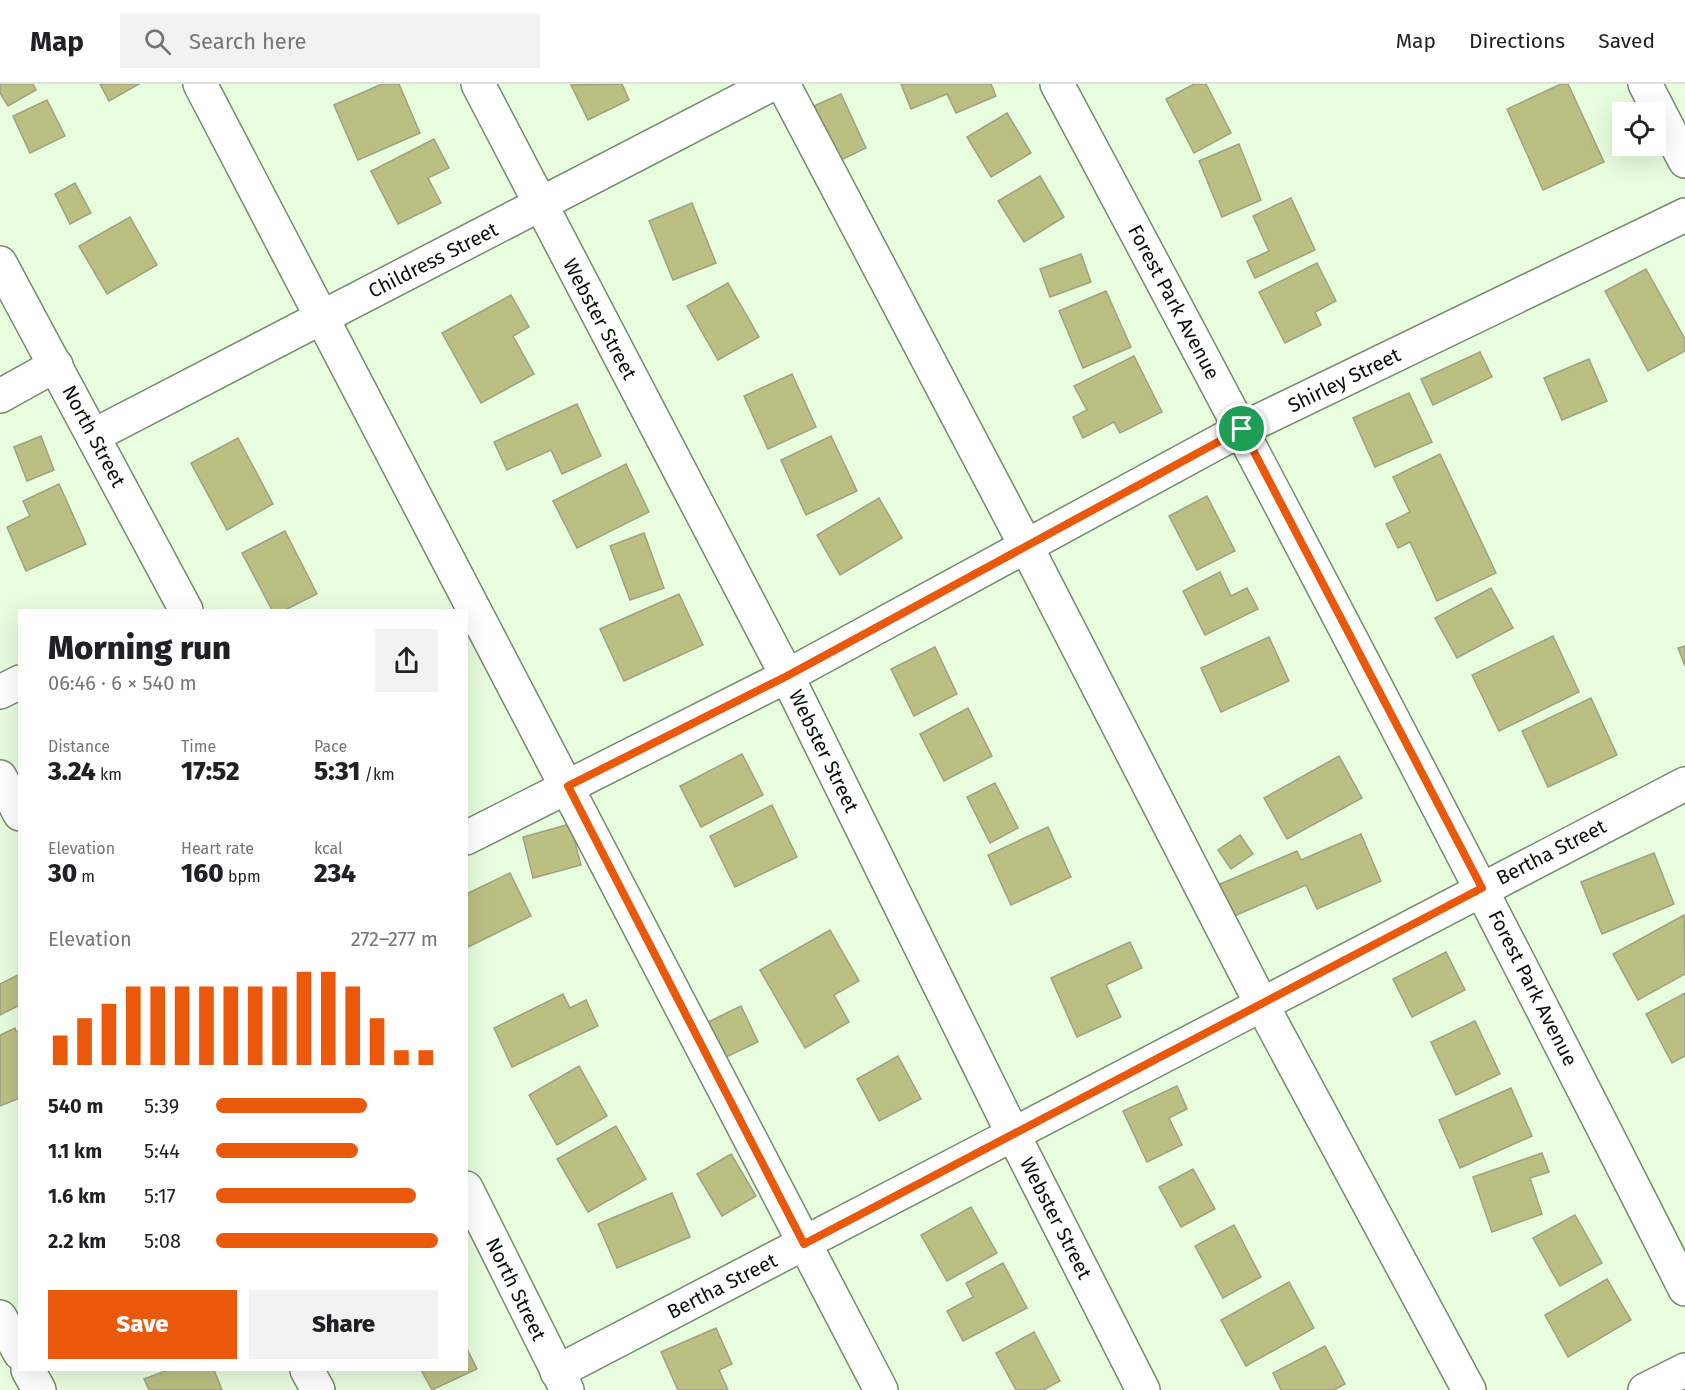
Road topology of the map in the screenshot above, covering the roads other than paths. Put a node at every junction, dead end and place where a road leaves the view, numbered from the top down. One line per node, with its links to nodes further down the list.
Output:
1 (200, 84): 11 (street)
2 (478, 84): 8 (street, Webster Street)
3 (772, 84): 8 (street, Childress Street)
4 (783, 84): 16 (street)
5 (1057, 84): 14 (street, Forest Park Avenue)
6 (1645, 84): 7 (street)
7 (1685, 161)
8 (540, 205): 11 (street, Childress Street); 18 (street, Webster Street)
9 (1685, 215): 14 (street, Shirley Street)
10 (0, 263): 12 (street, North Street)
11 (322, 318): 15 (street, Childress Street); 23 (street)
12 (56, 365): 13 (street); 15 (street, North Street)
13 (0, 396)
14 (1242, 429): 16 (street, Shirley Street); 26 (street, Forest Park Avenue)
15 (93, 436): 17 (street, North Street)
16 (1026, 546): 18 (street, Shirley Street); 27 (street)
17 (175, 607)
18 (787, 676): 23 (street, Shirley Street); 28 (street, Webster Street)
19 (18, 683): 20 (street)
20 (0, 692)
21 (0, 777): 24 (street)
22 (1685, 784): 26 (street, Bertha Street)
23 (568, 786): 25 (street, Shirley Street); 30 (street)
24 (18, 810)
25 (468, 837)
26 (1482, 888): 27 (street, Bertha Street); 31 (street, Forest Park Avenue)
27 (1262, 1005): 28 (street, Bertha Street); 42 (street)
28 (1014, 1136): 30 (street, Bertha Street); 41 (street, Webster Street)
29 (468, 1192): 37 (street, North Street)
30 (804, 1244): 37 (street, Bertha Street); 40 (street)
31 (1685, 1289)
32 (0, 1317): 33 (street)
33 (18, 1349)
34 (1685, 1370): 43 (street)
35 (29, 1371): 38 (street)
36 (308, 1371): 39 (street)
37 (562, 1381)
38 (39, 1390)
39 (318, 1390)
40 (881, 1390)
41 (1143, 1390)
42 (1469, 1390)
43 (1645, 1390)

